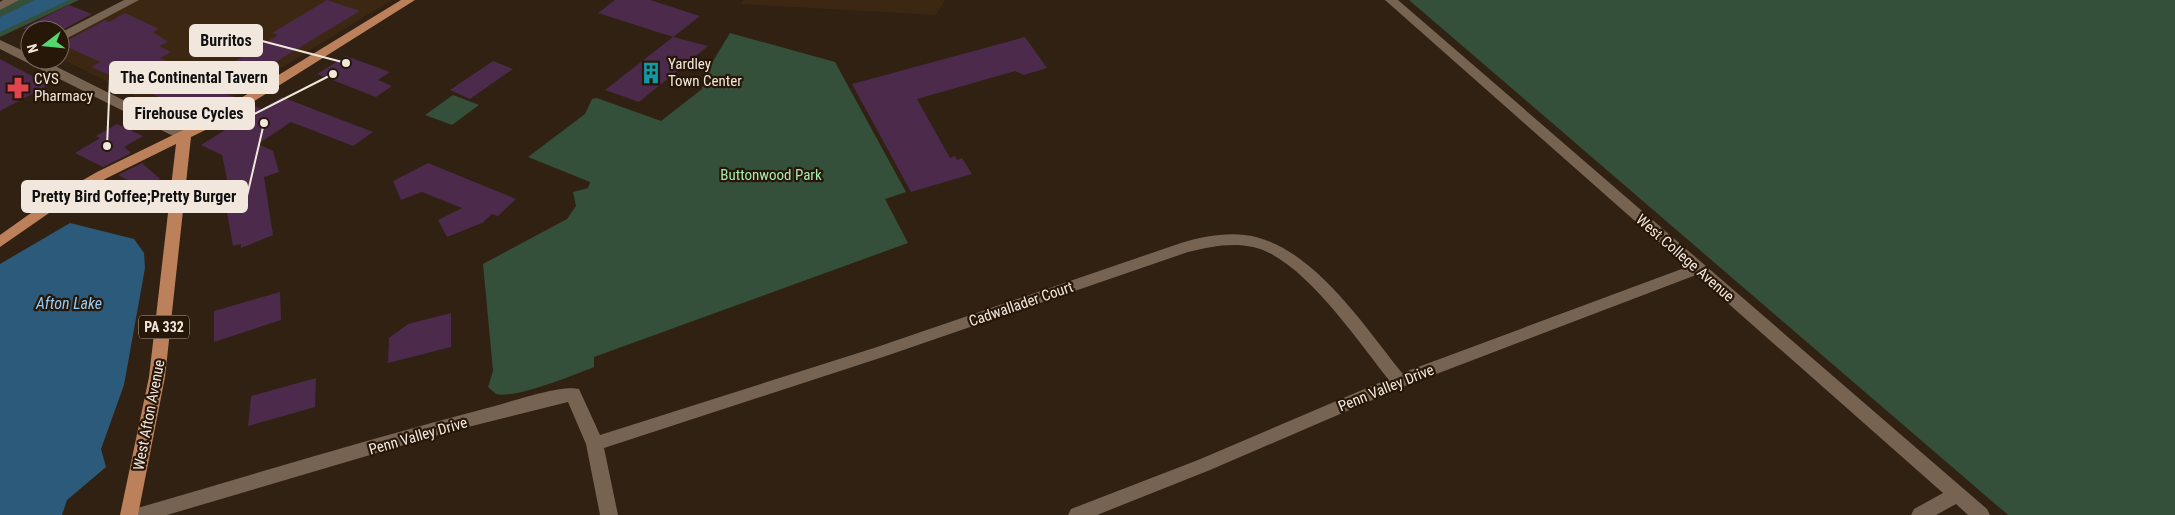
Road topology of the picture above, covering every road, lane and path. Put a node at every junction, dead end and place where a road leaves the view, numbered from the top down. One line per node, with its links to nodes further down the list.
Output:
1 (13, 0): 5 (street)
2 (133, 0): 6 (street)
3 (409, 0): 10 (main road)
4 (1391, 0): 12 (street, West College Avenue)
5 (0, 6)
6 (70, 33)
7 (0, 44): 8 (street)
8 (20, 53)
9 (55, 70): 10 (street)
10 (184, 136): 11 (main road); 16 (main road, West Afton Avenue / PA 332)
11 (0, 242)
12 (1698, 269): 13 (street, Penn Valley Drive); 15 (street, West College Avenue)
13 (1399, 380): 14 (street, Cadwallader Court); 19 (street, Penn Valley Drive)
14 (595, 444): 17 (street, Penn Valley Drive); 18 (street, Penn Valley Drive)
15 (1957, 494): 20 (street); 21 (street, West College Avenue)
16 (129, 515)
17 (141, 515)
18 (609, 515)
19 (1077, 515)
20 (1920, 515)
21 (1981, 515)

